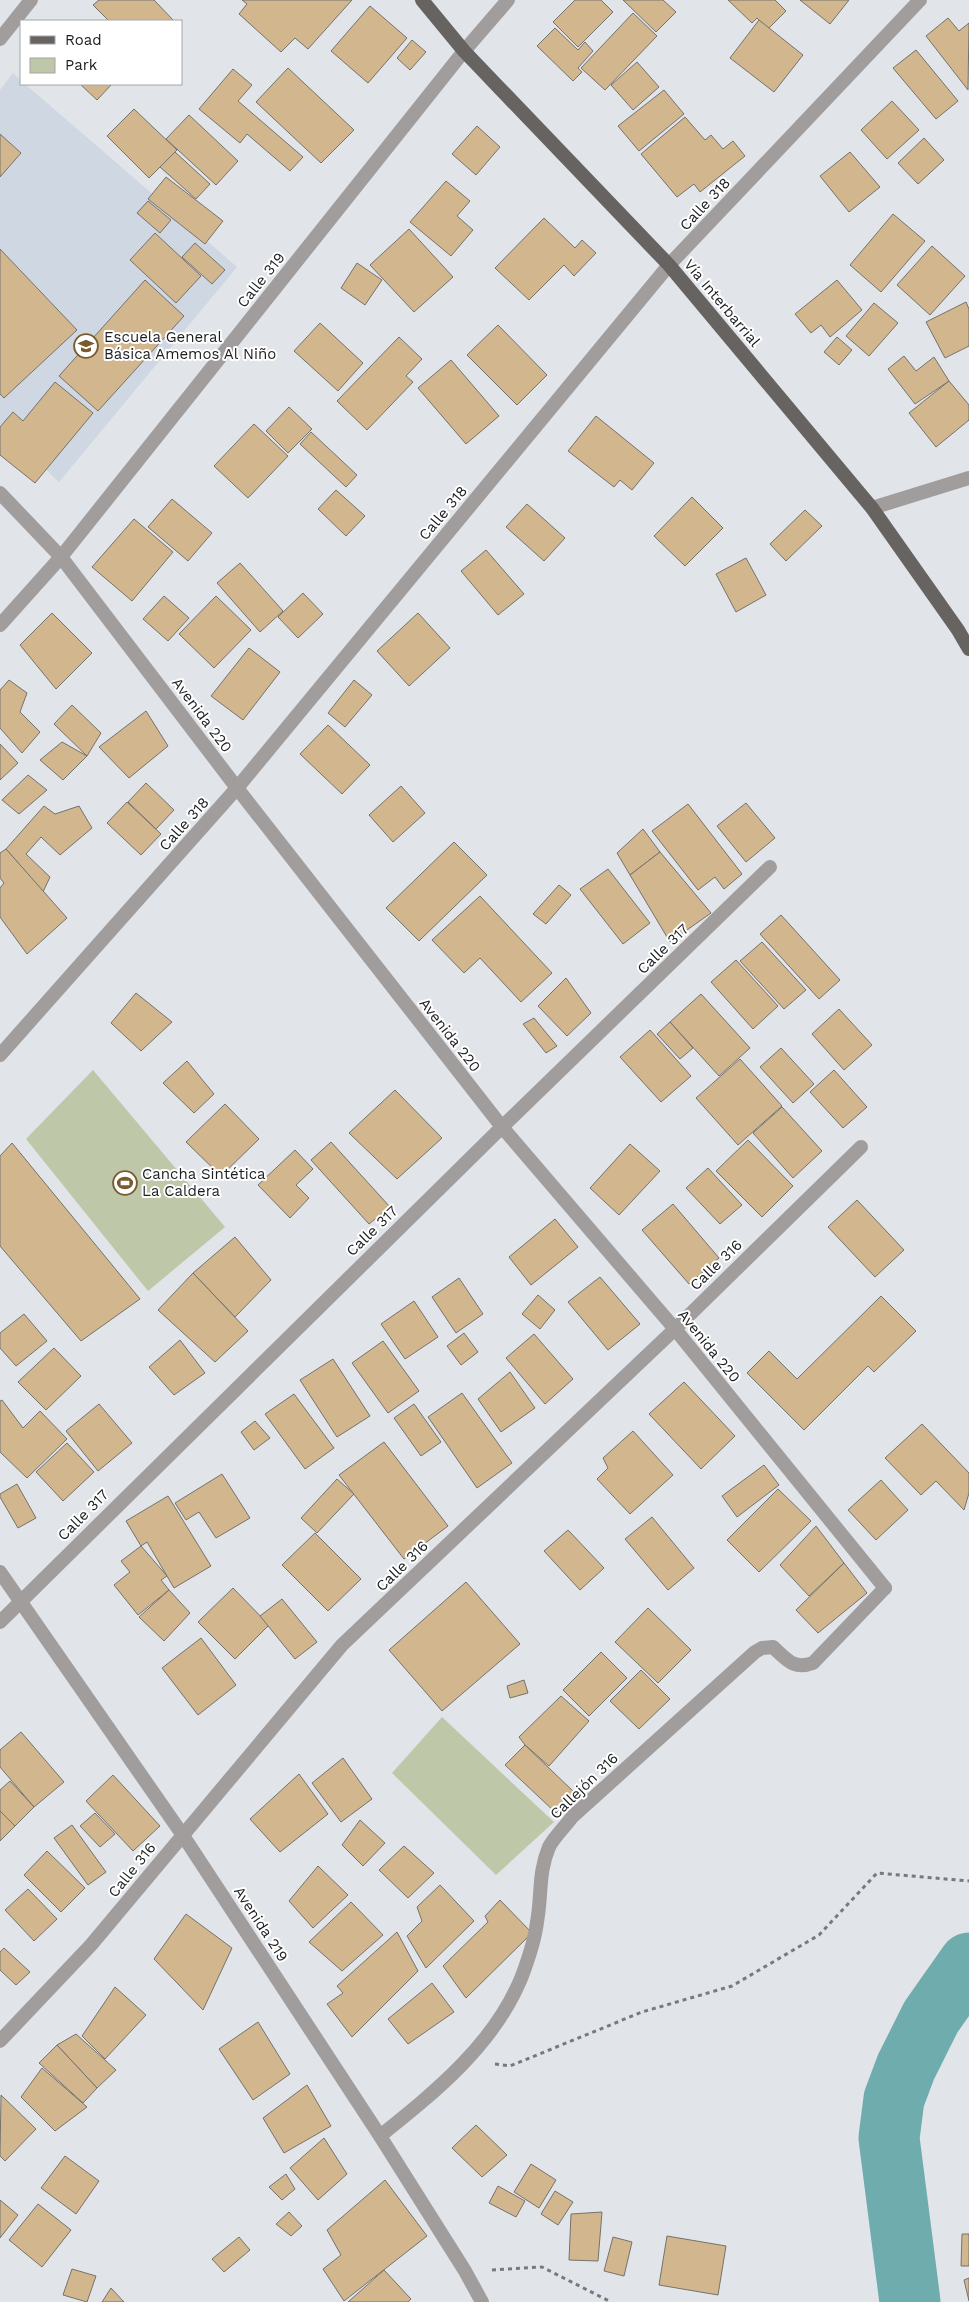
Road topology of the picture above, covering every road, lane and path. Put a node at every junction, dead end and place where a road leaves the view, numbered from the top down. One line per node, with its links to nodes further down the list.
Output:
1 (31, 0): 5 (street)
2 (422, 0): 6 (main road, Vía Interbarrial)
3 (508, 0): 6 (street, Calle 319)
4 (920, 0): 7 (street, Calle 318)
5 (0, 39)
6 (464, 50): 7 (main road, Vía Interbarrial); 11 (street, Calle 319)
7 (669, 266): 10 (main road, Vía Interbarrial); 14 (street, Calle 318)
8 (969, 478): 10 (street)
9 (0, 493): 11 (street, Avenida 220)
10 (872, 508): 13 (main road, Vía Interbarrial)
11 (61, 557): 12 (street, Calle 319); 14 (street, Avenida 220)
12 (0, 625)
13 (969, 649)
14 (237, 788): 16 (street, Calle 318); 17 (street, Avenida 220)
15 (770, 867): 17 (street, Calle 317)
16 (0, 1055)
17 (502, 1127): 19 (street, Avenida 220); 22 (street, Calle 317)
18 (860, 1147): 19 (street, Calle 316)
19 (675, 1328): 21 (street, Avenida 220); 24 (street, Calle 316)
20 (0, 1572): 22 (street, Avenida 219)
21 (884, 1588): 27 (street, Callejón 316)
22 (21, 1602): 23 (street, Calle 317); 24 (street, Avenida 219)
23 (0, 1622)
24 (182, 1834): 26 (street, Calle 316); 28 (street, Avenida 219)
25 (969, 1881): 27 (path)
26 (0, 2040)
27 (467, 2059): 28 (street, Callejón 316)
28 (380, 2136): 29 (street, Avenida 219)
29 (465, 2271): 30 (street, Avenida 219); 31 (path)
30 (482, 2302)
31 (611, 2302)

